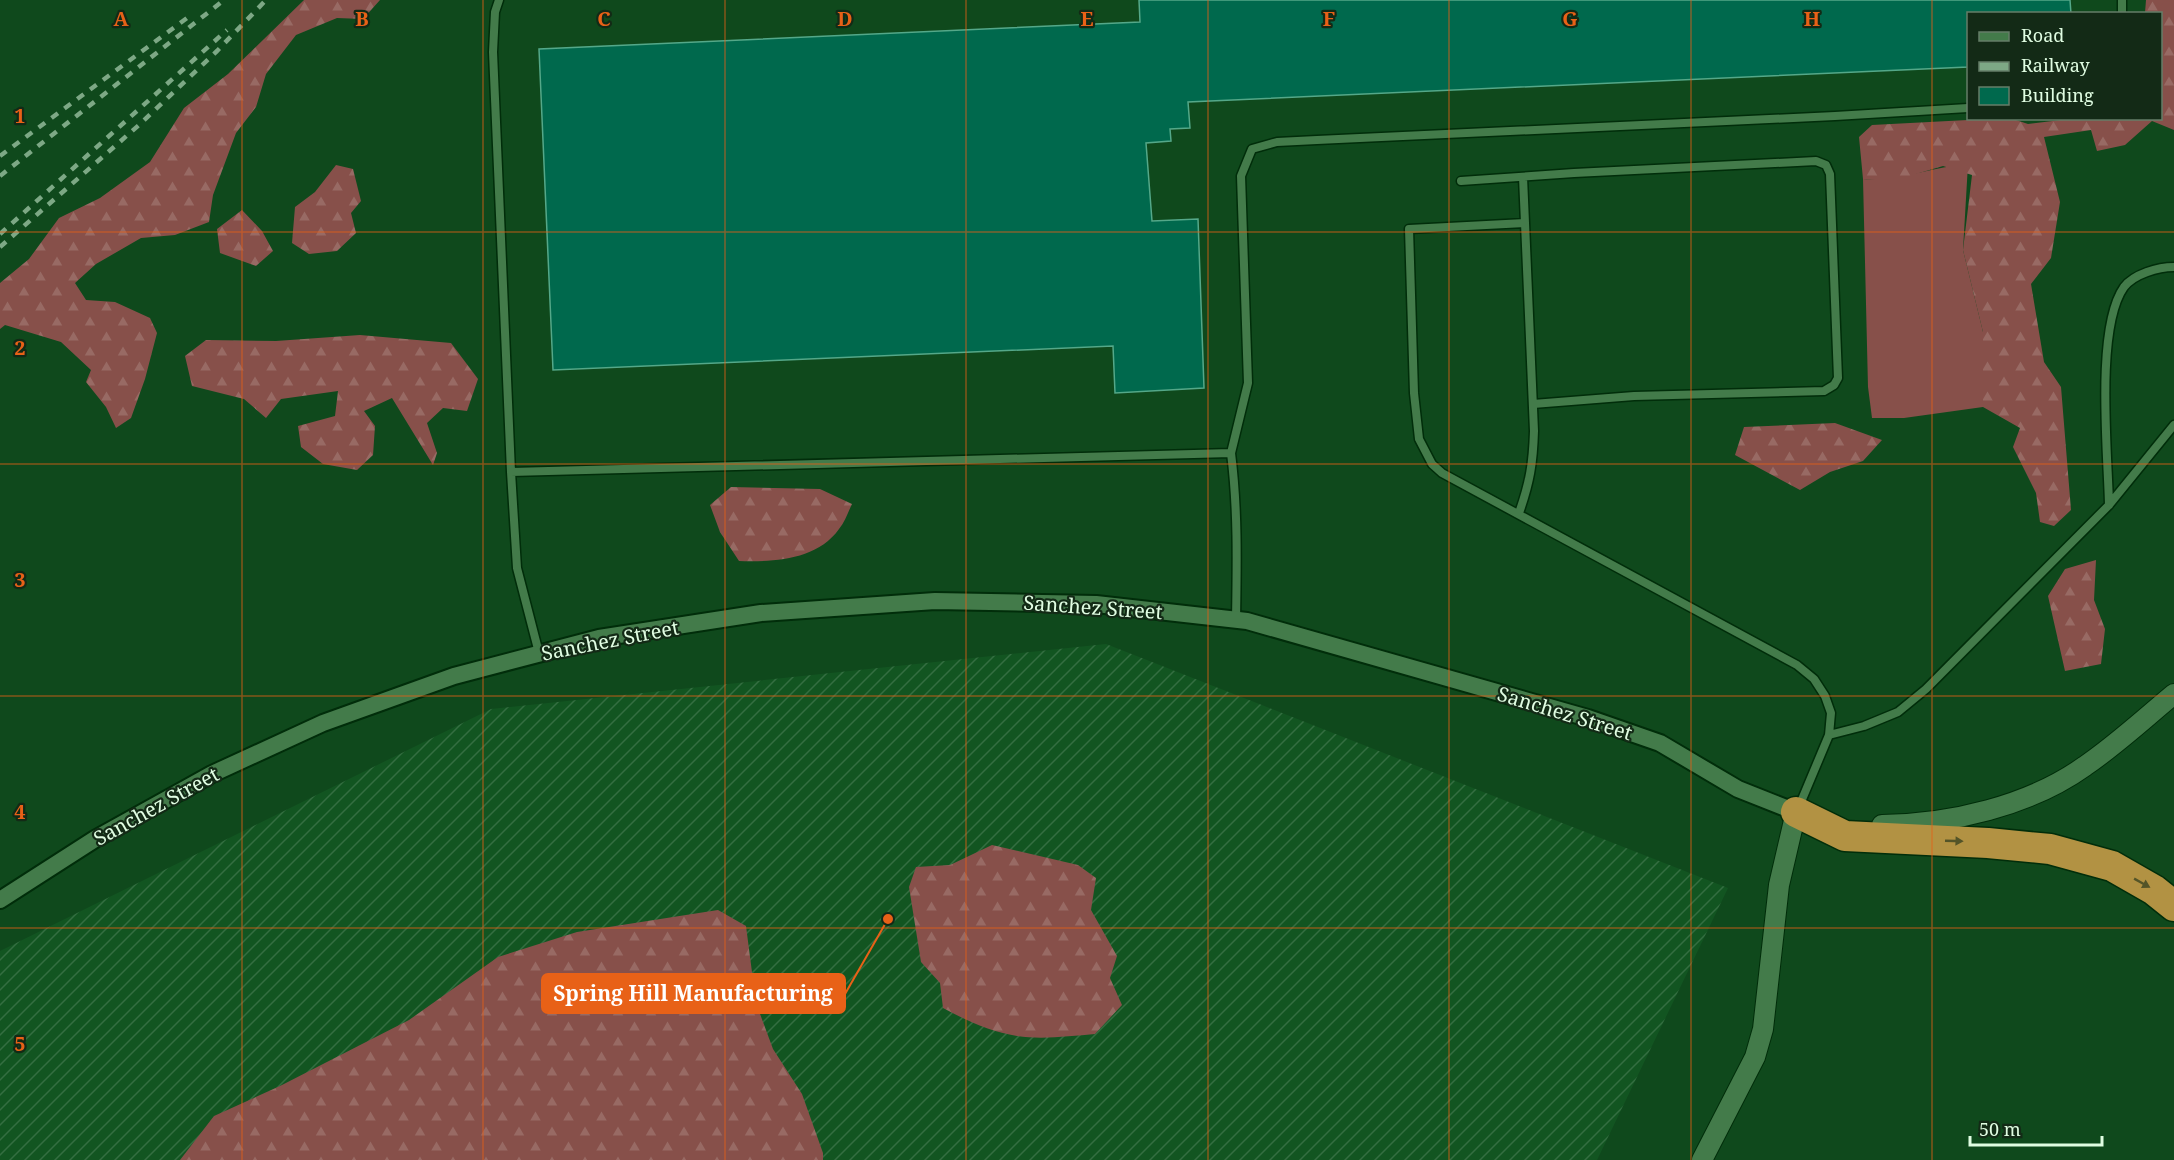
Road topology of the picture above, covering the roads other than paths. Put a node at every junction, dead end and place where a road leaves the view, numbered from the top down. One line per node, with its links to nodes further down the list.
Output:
1 (498, 0): 10 (lane)
2 (1967, 108): 9 (lane)
3 (1523, 177): 4 (lane); 5 (lane); 7 (lane)
4 (1461, 181)
5 (1525, 223): 7 (lane); 12 (lane)
6 (2174, 267): 11 (lane)
7 (1533, 404): 12 (lane)
8 (2174, 426): 11 (lane)
9 (1231, 453): 10 (lane); 13 (lane)
10 (511, 472): 14 (lane)
11 (2109, 505): 16 (lane)
12 (1519, 513): 16 (lane)
13 (1236, 620): 14 (street, Sanchez Street); 17 (street, Sanchez Street)
14 (539, 653): 18 (street, Sanchez Street)
15 (2174, 694): 17 (street, Sanchez Street)
16 (1829, 735): 17 (lane)
17 (1796, 812): 19 (highway, one-way to 19); 20 (street)
18 (0, 900)
19 (2174, 906)
20 (1702, 1160)

